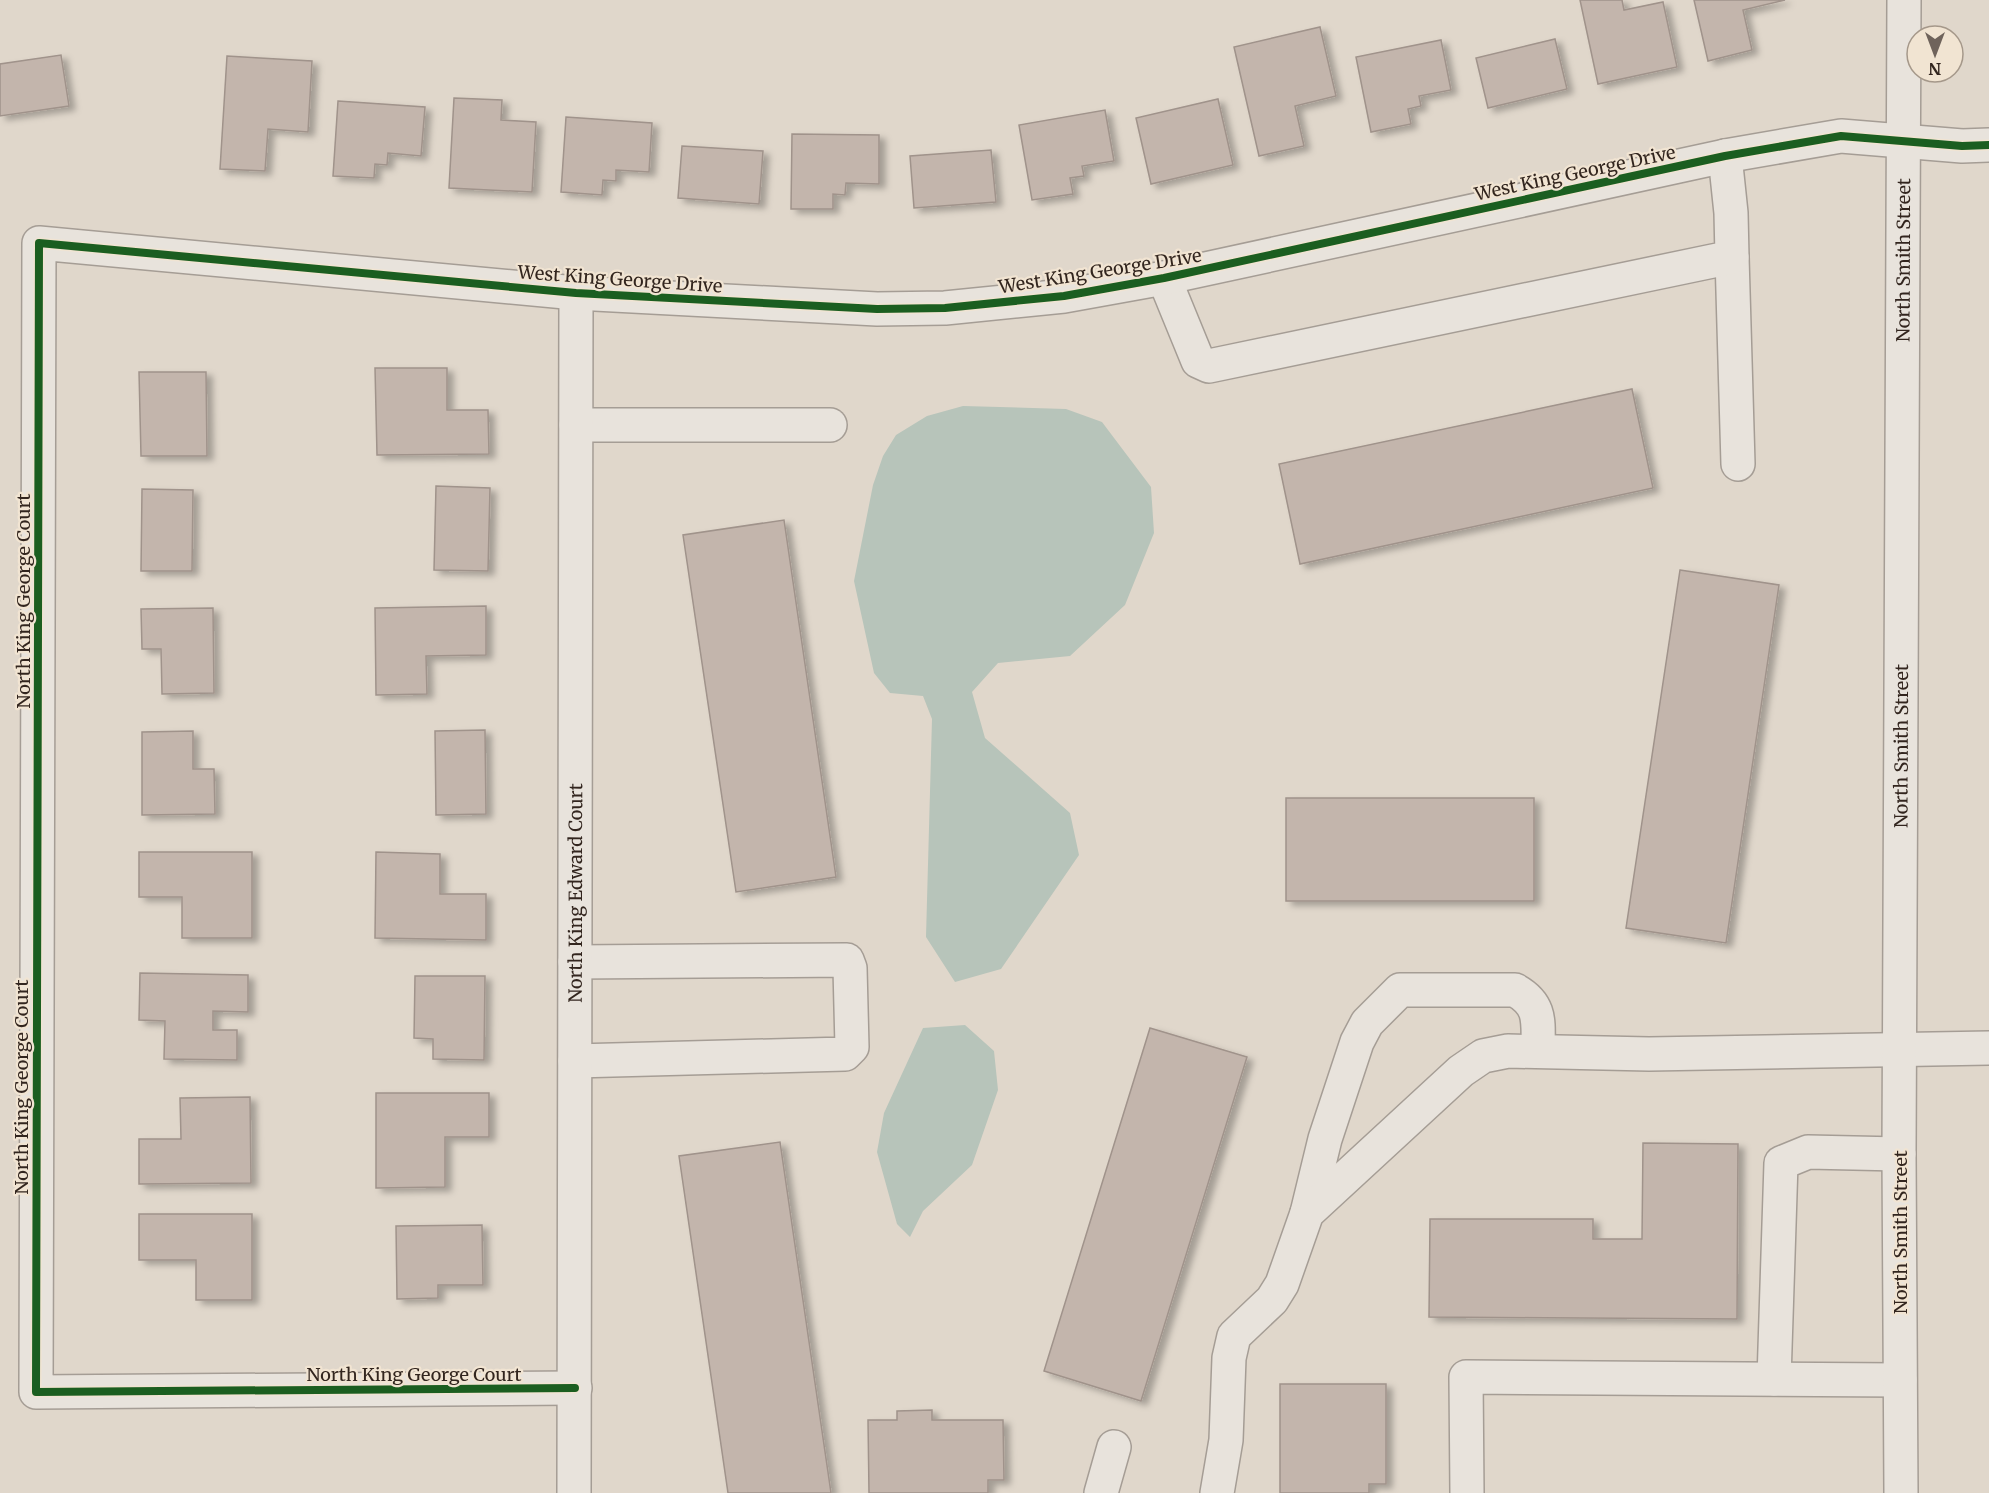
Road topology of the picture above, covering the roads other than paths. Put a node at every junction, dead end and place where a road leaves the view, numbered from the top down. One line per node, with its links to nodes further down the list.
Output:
1 (1904, 0): 2 (street, North Smith Street)
2 (1903, 142): 3 (street, West King George Drive); 4 (street, West King George Drive); 15 (street, North Smith Street)
3 (1989, 145)
4 (1725, 156): 6 (street); 7 (street, West King George Drive)
5 (39, 243): 8 (street, West King George Drive); 21 (street, North King George Court)
6 (1732, 257): 7 (street); 11 (street)
7 (1164, 278): 8 (street, West King George Drive)
8 (576, 293): 9 (street, North King Edward Court)
9 (576, 425): 10 (street); 12 (street, North King Edward Court)
10 (830, 425)
11 (1738, 464)
12 (575, 962): 16 (street, North King Edward Court); 16 (street)
13 (1989, 1048): 15 (street)
14 (1538, 1050): 15 (street); 18 (street); 18 (street)
15 (1901, 1050): 17 (street, North Smith Street)
16 (575, 1061): 21 (street, North King Edward Court)
17 (1899, 1154): 19 (street); 20 (street, North Smith Street)
18 (1307, 1214): 25 (street)
19 (1774, 1378): 20 (street); 26 (street)
20 (1900, 1380): 27 (street, North Smith Street)
21 (575, 1388): 23 (street, North King Edward Court)
22 (1114, 1447): 24 (street)
23 (574, 1493)
24 (1101, 1493)
25 (1217, 1493)
26 (1467, 1493)
27 (1901, 1493)

